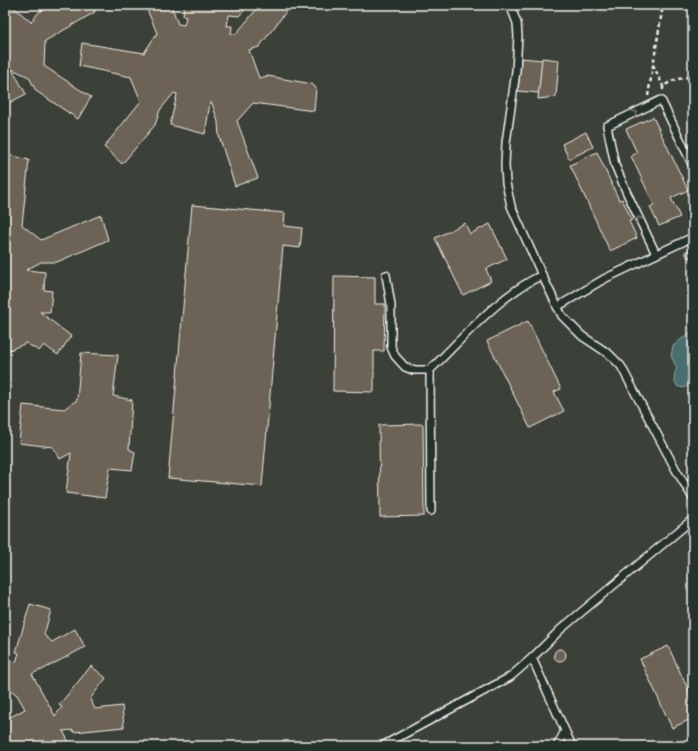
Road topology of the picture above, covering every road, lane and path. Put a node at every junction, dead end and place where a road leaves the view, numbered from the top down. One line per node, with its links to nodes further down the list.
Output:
1 (510, 5): 12 (lane)
2 (663, 5): 3 (path)
3 (653, 64): 5 (path); 7 (path)
4 (693, 76): 5 (path)
5 (663, 86): 6 (path)
6 (661, 100): 7 (lane); 8 (lane)
7 (648, 106): 10 (lane, one-way to 7)
8 (693, 166)
9 (693, 237): 10 (lane)
10 (656, 254): 13 (lane)
11 (386, 275): 14 (lane)
12 (542, 275): 13 (lane); 14 (lane)
13 (558, 308): 15 (lane)
14 (430, 370): 16 (lane)
15 (693, 498)
16 (431, 511)
17 (693, 519): 18 (lane)
18 (532, 658): 19 (lane); 20 (lane)
19 (565, 731): 21 (lane); 22 (lane)
20 (382, 746)
21 (558, 746)
22 (572, 746)

